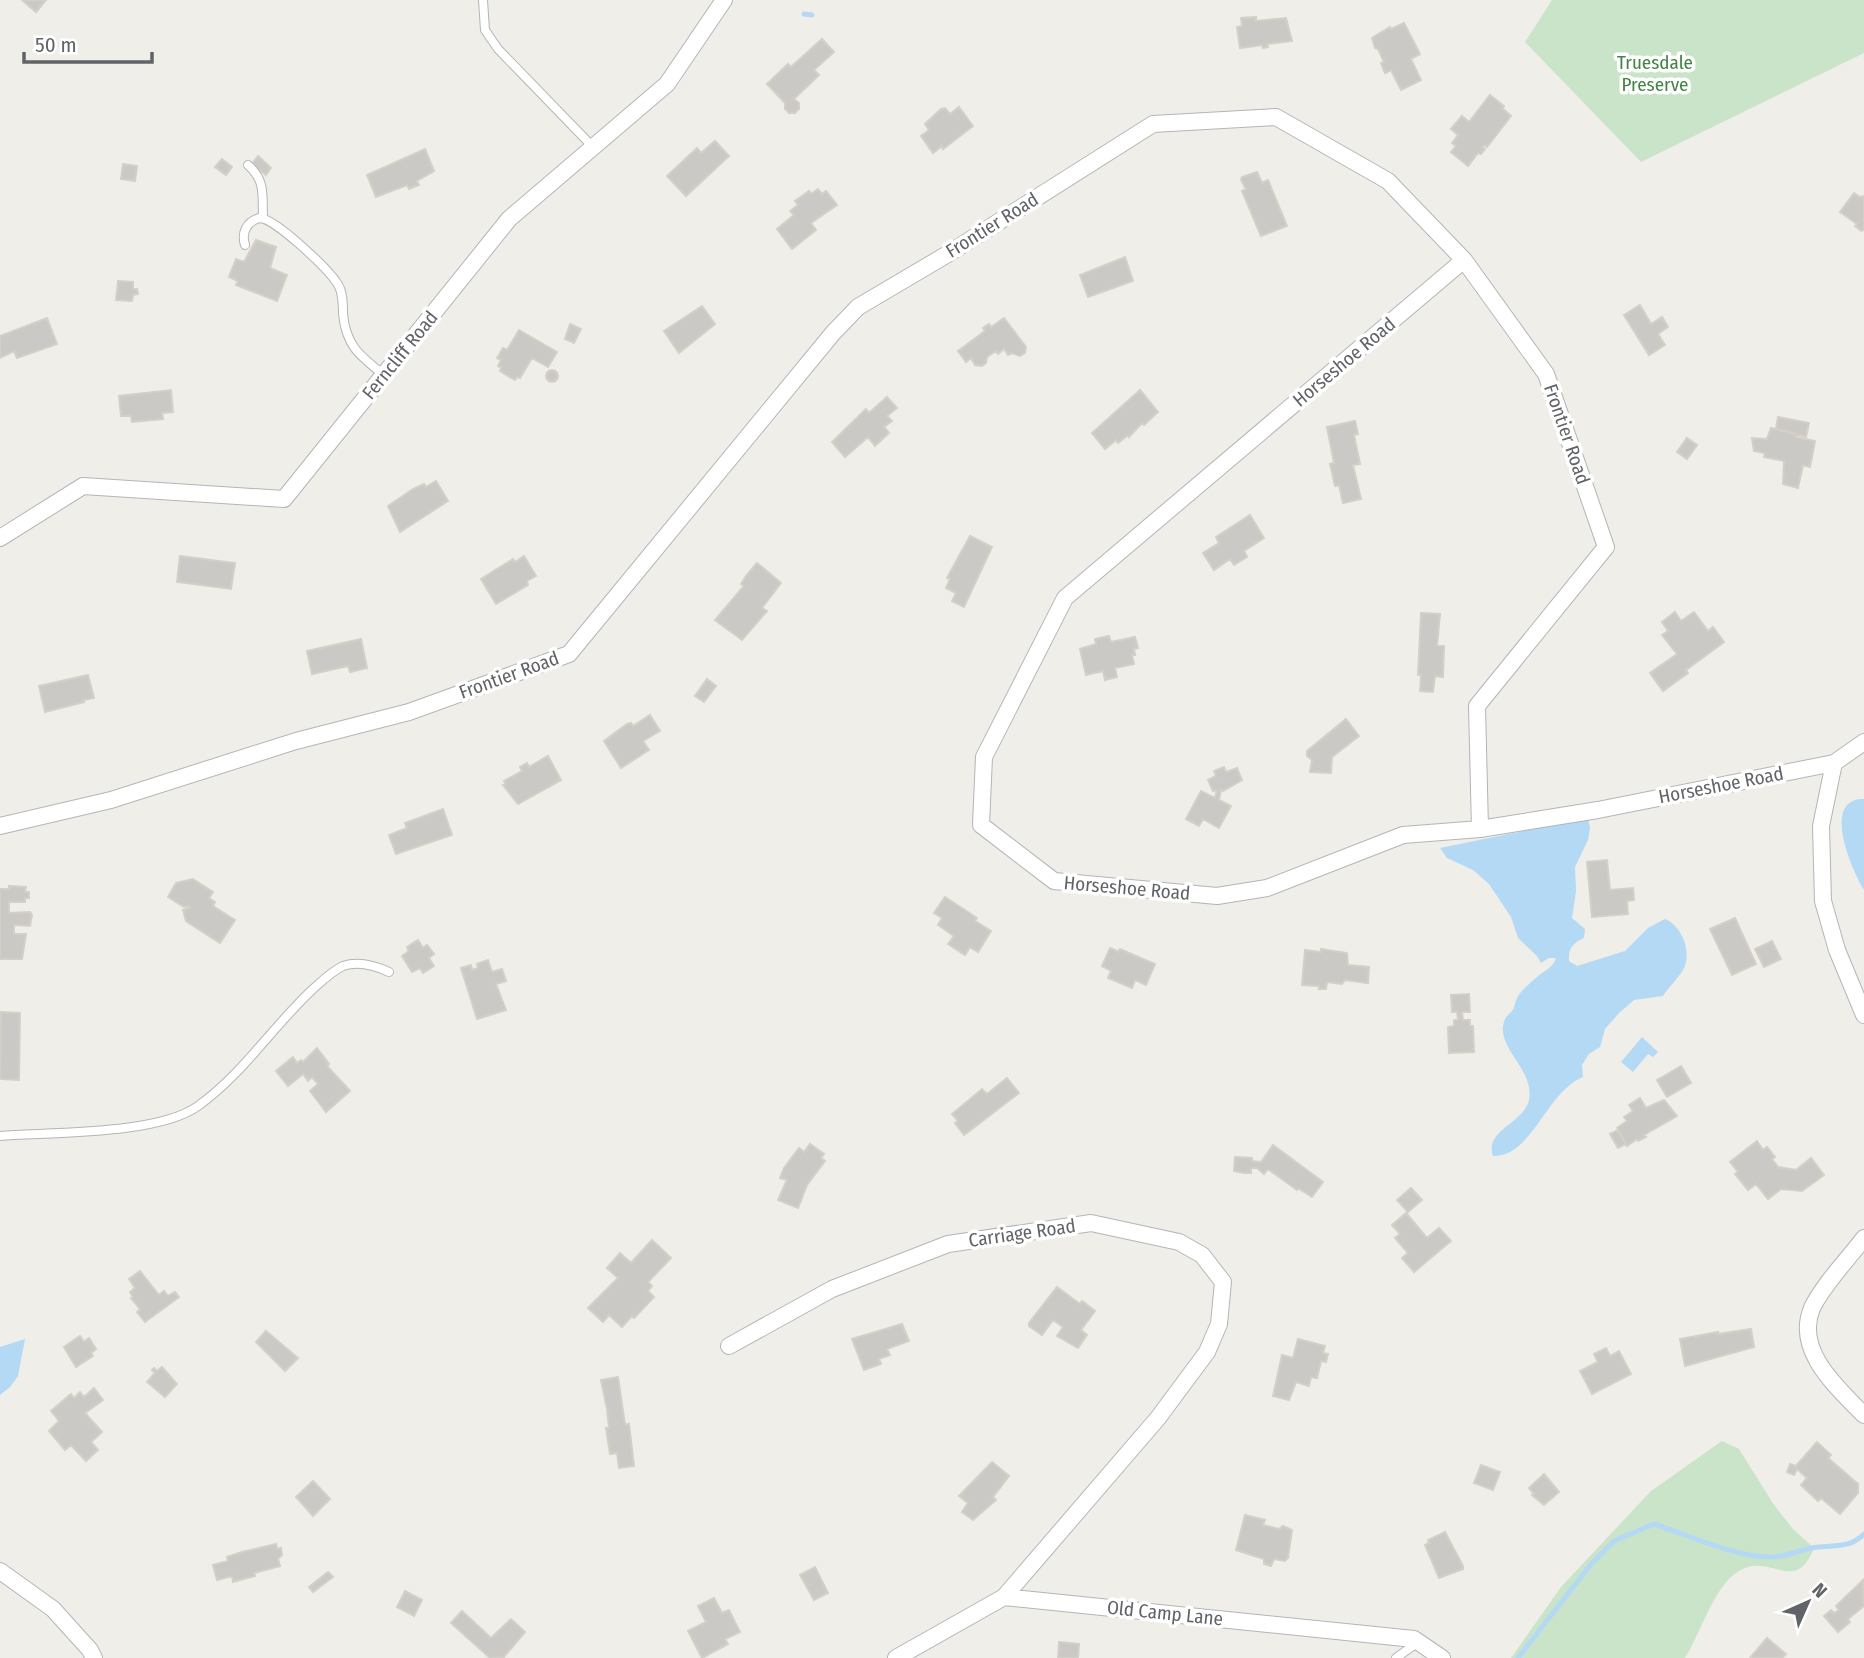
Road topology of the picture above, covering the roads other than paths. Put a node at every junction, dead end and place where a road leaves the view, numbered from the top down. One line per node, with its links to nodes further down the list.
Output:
1 (484, 0): 3 (lane)
2 (724, 0): 3 (street, Ferncliff Road)
3 (593, 147): 8 (street, Ferncliff Road)
4 (248, 165): 5 (lane)
5 (263, 217): 6 (lane); 8 (lane)
6 (245, 245)
7 (1464, 260): 12 (street, Frontier Road); 13 (street, Frontier Road); 13 (street, Horseshoe Road)
8 (384, 375): 9 (street, Ferncliff Road)
9 (0, 538)
10 (1864, 741): 11 (street)
11 (1834, 763): 13 (street, Horseshoe Road); 15 (street)
12 (0, 826)
13 (1480, 829)
14 (389, 972): 16 (lane)
15 (1864, 1015)
16 (0, 1136)
17 (1864, 1238): 19 (street)
18 (729, 1346): 21 (street, Carriage Road)
19 (1864, 1415)
20 (0, 1571): 23 (street)
21 (1004, 1597): 22 (street, Old Camp Lane); 24 (street)
22 (1419, 1642): 25 (lane); 26 (street, Old Camp Lane)
23 (94, 1658)
24 (896, 1658)
25 (1396, 1658)
26 (1443, 1658)

